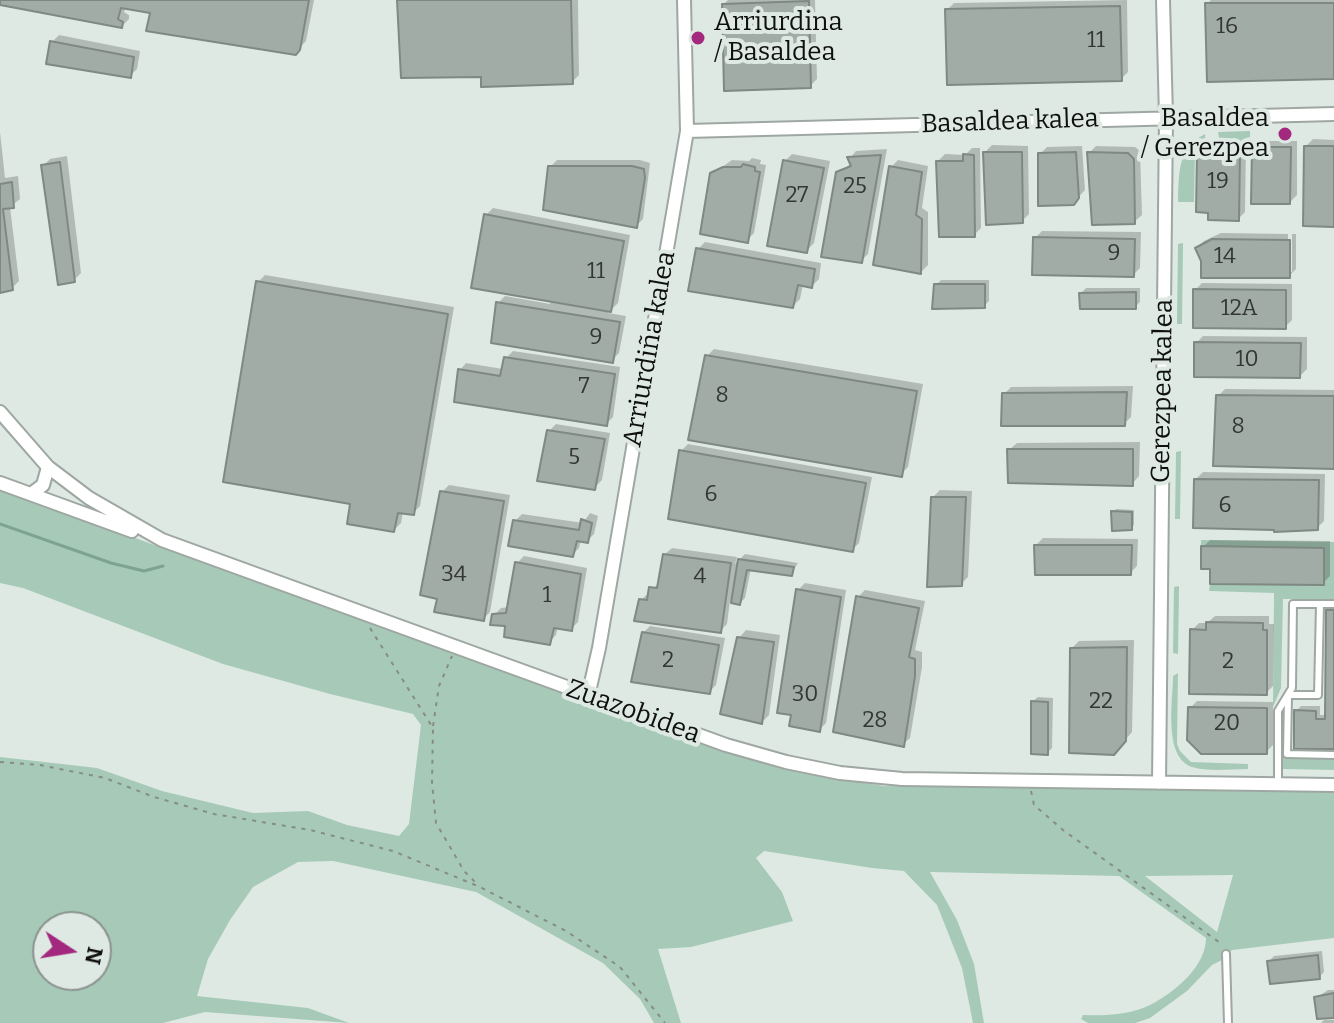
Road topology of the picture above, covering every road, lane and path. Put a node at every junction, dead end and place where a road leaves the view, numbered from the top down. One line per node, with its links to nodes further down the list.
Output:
1 (684, 0): 5 (street, Arriurdiña kalea)
2 (1163, 0): 4 (street, Gerezpea kalea)
3 (1334, 114): 4 (street, Basaldea kalea)
4 (1166, 117): 5 (street, Basaldea kalea); 21 (street, Gerezpea kalea)
5 (687, 131): 16 (street, Arriurdiña kalea)
6 (0, 412): 7 (street, Zuazobidea)
7 (48, 467): 9 (street); 10 (street, Zuazobidea)
8 (0, 483): 9 (street)
9 (31, 494): 10 (street)
10 (162, 540): 13 (street, Zuazobidea)
11 (1320, 604): 12 (lane); 15 (lane); 15 (lane)
12 (1334, 604)
13 (367, 612): 14 (street, Zuazobidea); 17 (path)
14 (458, 647): 16 (street, Zuazobidea); 17 (path)
15 (1288, 695): 18 (lane); 22 (lane)
16 (588, 696): 20 (street, Zuazobidea)
17 (433, 728): 24 (path)
18 (1334, 755)
19 (0, 762): 24 (path)
20 (1028, 781): 21 (street, Zuazobidea); 25 (path)
21 (1159, 783): 22 (street, Zuazobidea)
22 (1278, 784): 23 (street, Zuazobidea)
23 (1334, 785)
24 (480, 887): 26 (path)
25 (1226, 954): 27 (lane)
26 (665, 1023)
27 (1228, 1023)

